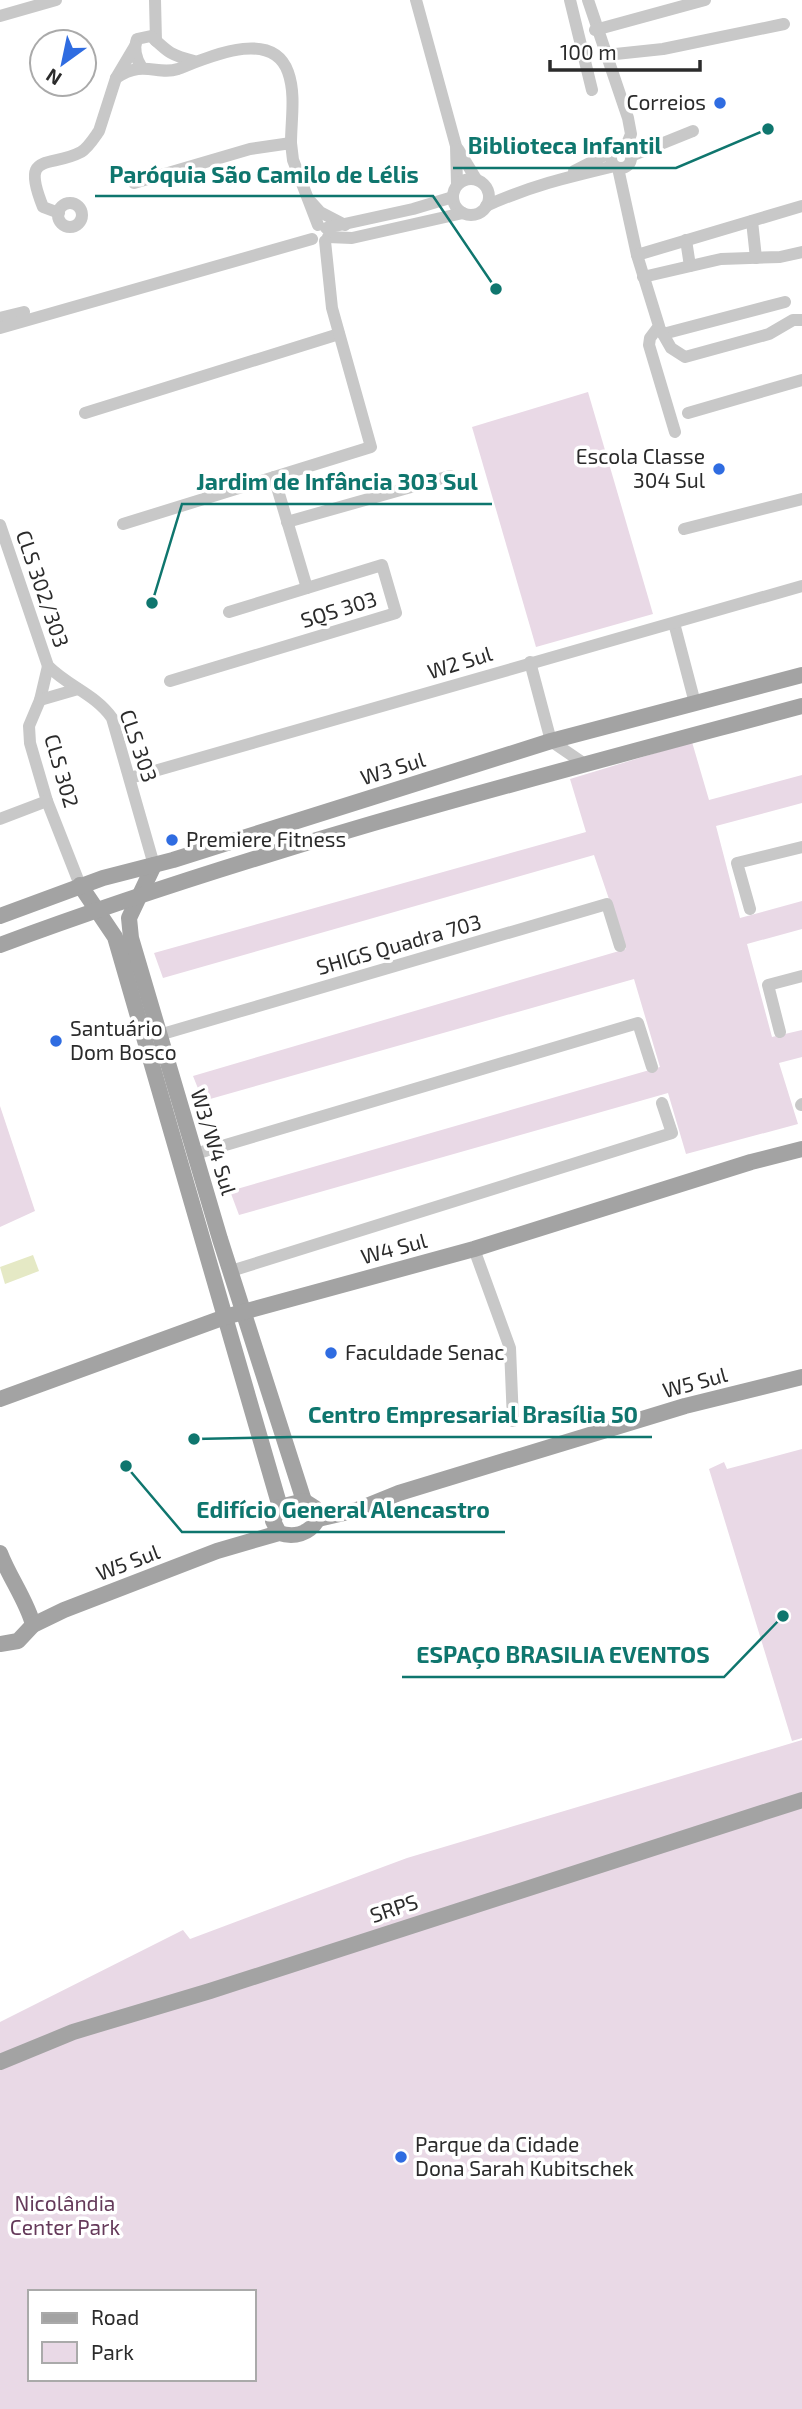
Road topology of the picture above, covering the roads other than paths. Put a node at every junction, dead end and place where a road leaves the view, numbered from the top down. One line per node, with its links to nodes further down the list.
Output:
1 (56, 0): 7 (street)
2 (416, 0): 19 (street)
3 (570, 0): 16 (street)
4 (588, 0): 9 (street)
5 (705, 0): 9 (street)
6 (154, 4): 10 (street); 11 (street)
7 (0, 16)
8 (784, 24): 12 (street)
9 (595, 30): 12 (street)
10 (136, 43): 11 (street); 14 (street); 15 (street)
11 (158, 45): 13 (street); 14 (street)
12 (606, 55): 20 (street)
13 (194, 61): 14 (street); 18 (street)
14 (148, 68): 15 (street)
15 (116, 78): 28 (street)
16 (592, 90)
17 (693, 131): 20 (street)
18 (291, 143): 21 (street); 25 (street)
19 (456, 146): 22 (street); 24 (street)
20 (622, 159): 23 (street); 36 (street)
21 (135, 183)
22 (481, 183): 23 (street); 24 (street); 26 (street)
23 (523, 189): 26 (street)
24 (455, 190): 29 (street); 31 (street)
25 (308, 200): 31 (street); 32 (street)
26 (486, 206): 29 (street)
27 (802, 206): 30 (street)
28 (58, 213)
29 (463, 213): 32 (street)
30 (752, 221): 33 (street); 37 (street)
31 (346, 225): 32 (street)
32 (319, 234): 42 (street); 44 (street); 46 (street)
33 (686, 240): 34 (street); 38 (street)
34 (662, 247): 36 (street); 39 (street)
35 (802, 252): 37 (street)
36 (637, 255): 40 (street)
37 (756, 258): 38 (street)
38 (690, 266): 39 (street)
39 (670, 270): 40 (street)
40 (643, 277): 45 (street)
41 (785, 302): 45 (street)
42 (0, 318)
43 (802, 320): 45 (street)
44 (0, 328)
45 (661, 330): 50 (street)
46 (340, 334): 48 (street); 52 (street)
47 (802, 380): 49 (street)
48 (85, 413)
49 (688, 413)
50 (675, 432)
51 (450, 475): 54 (street)
52 (274, 477): 54 (street, SQS 303); 55 (street)
53 (802, 499): 57 (street)
54 (287, 522): 59 (street, SQS 303)
55 (123, 524)
56 (0, 525): 63 (street, CLS 302/303)
57 (684, 529)
58 (802, 586): 61 (street, W2 Sul)
59 (307, 588): 60 (street, SQS 303); 65 (street, SQS 303)
60 (229, 612)
61 (674, 623): 62 (street, W2 Sul); 68 (street)
62 (530, 662): 70 (street); 72 (street, W2 Sul)
63 (48, 666): 66 (street, CLS 303); 67 (street, CLS 302)
64 (802, 675): 68 (main road, W3 Sul)
65 (170, 681)
66 (78, 689): 67 (street); 72 (street, CLS 303)
67 (40, 700): 73 (street, CLS 302)
68 (695, 703): 70 (main road, W3 Sul)
69 (802, 706): 71 (main road)
70 (551, 741): 71 (street); 74 (main road, W3 Sul)
71 (586, 765): 76 (main road)
72 (130, 778): 78 (street, CLS 303)
73 (47, 801): 75 (street); 79 (street, CLS 302)
74 (333, 810): 76 (main road); 78 (main road, W3 Sul)
75 (0, 819)
76 (330, 839): 80 (main road)
77 (802, 847): 82 (street)
78 (154, 865): 79 (main road, W3 Sul); 80 (main road, W3/W4 Sul)
79 (80, 885): 81 (main road, W3/W4 Sul); 83 (main road, W3 Sul)
80 (137, 895): 81 (main road); 87 (main road, W3/W4 Sul)
81 (97, 908): 84 (main road); 87 (main road, W3/W4 Sul)
82 (750, 909)
83 (0, 916)
84 (0, 945)
85 (620, 946): 89 (street, SHIGS Quadra 703)
86 (802, 976): 88 (street)
87 (137, 984): 89 (main road, W3/W4 Sul); 91 (main road, W3/W4 Sul)
88 (780, 1032)
89 (159, 1035): 91 (main road, W3/W4 Sul)
90 (652, 1068): 94 (street)
91 (170, 1097): 94 (main road, W3/W4 Sul); 98 (main road, W3/W4 Sul)
92 (662, 1103): 96 (street)
93 (802, 1149): 95 (main road, W4 Sul)
94 (195, 1154): 96 (main road, W3/W4 Sul)
95 (474, 1249): 97 (main road, W4 Sul); 101 (street)
96 (231, 1271): 97 (main road, W3/W4 Sul)
97 (245, 1311): 98 (main road, W4 Sul); 102 (main road, W3/W4 Sul)
98 (225, 1317): 100 (main road, W4 Sul); 103 (main road, W3/W4 Sul)
99 (802, 1377): 104 (main road, W5 Sul)
100 (0, 1399)
101 (513, 1421)
102 (304, 1501): 103 (main road); 104 (main road)
103 (280, 1507): 105 (main road)
104 (318, 1519): 105 (main road)
105 (279, 1533): 107 (main road, W5 Sul)
106 (0, 1555): 107 (main road)
107 (33, 1625): 108 (main road, W5 Sul)
108 (0, 1644)
109 (802, 1800): 110 (main road, SRPS)
110 (0, 2062)

